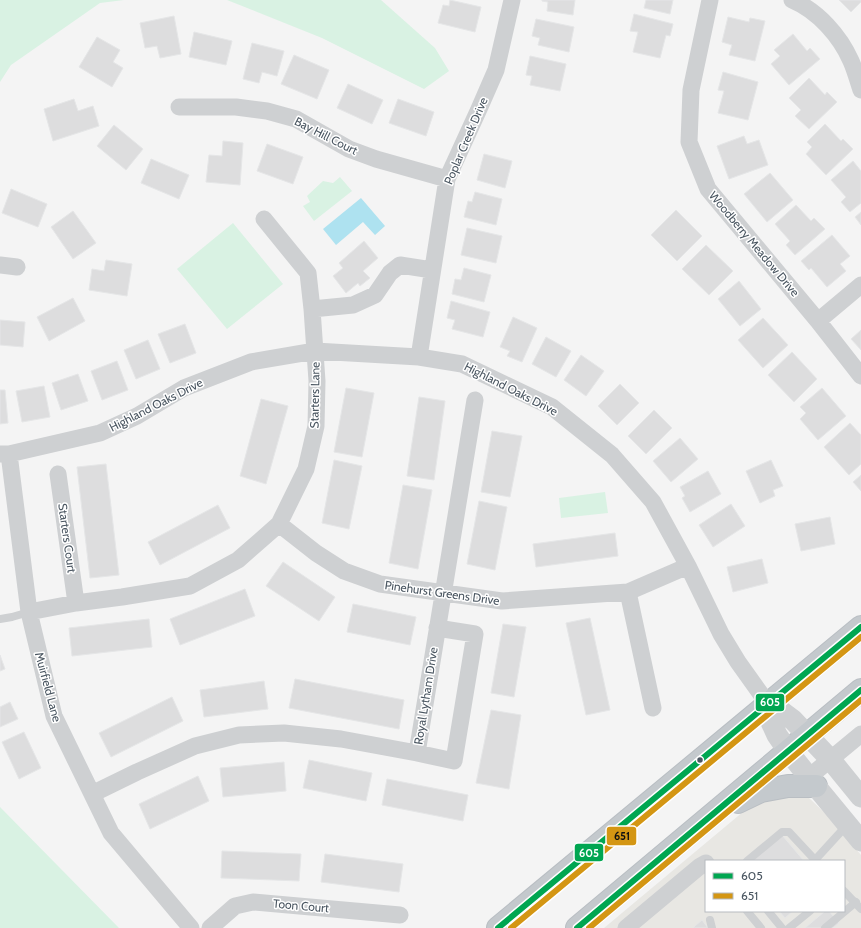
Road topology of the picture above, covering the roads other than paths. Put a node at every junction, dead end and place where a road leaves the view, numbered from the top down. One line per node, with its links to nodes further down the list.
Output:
1 (512, 0): 6 (street, Poplar Creek Drive)
2 (710, 0): 13 (street, Woodberry Meadow Drive)
3 (792, 0): 4 (street)
4 (861, 90)
5 (179, 107): 6 (street, Bay Hill Court)
6 (447, 179): 10 (street, Poplar Creek Drive)
7 (264, 219): 12 (street, Starters Lane)
8 (0, 265): 9 (street)
9 (17, 267)
10 (432, 270): 12 (street); 15 (street, Poplar Creek Drive)
11 (861, 285): 13 (street)
12 (312, 309): 14 (street, Starters Lane)
13 (818, 321): 16 (street, Woodberry Meadow Drive)
14 (315, 351): 15 (street, Highland Oaks Drive); 18 (street, Highland Oaks Drive); 20 (street, Starters Lane)
15 (419, 357): 21 (street, Highland Oaks Drive)
16 (861, 376)
17 (475, 400): 23 (street, Royal Lytham Drive)
18 (5, 454): 25 (street, Muirfield Lane)
19 (58, 474): 24 (street, Starters Court)
20 (279, 524): 23 (street, Pinehurst Greens Drive); 24 (street, Starters Lane)
21 (688, 566): 22 (street, Pinehurst Greens Drive); 30 (street, Highland Oaks Drive)
22 (628, 592): 23 (street, Pinehurst Greens Drive); 31 (street)
23 (443, 593): 28 (street, Royal Lytham Drive)
24 (76, 603): 25 (street, Starters Lane)
25 (29, 612): 26 (lane); 38 (street, Muirfield Lane)
26 (0, 619)
27 (861, 627): 30 (highway)
28 (437, 628): 35 (street, Royal Lytham Drive); 35 (street)
29 (861, 690): 33 (highway)
30 (768, 704): 33 (street); 34 (street); 55 (highway)
31 (653, 708)
32 (861, 734): 36 (street)
33 (807, 735): 34 (highway); 36 (street)
34 (788, 751): 37 (street); 40 (highway)
35 (416, 753): 38 (street, Royal Lytham Drive)
36 (830, 759): 37 (street); 39 (street)
37 (812, 782): 40 (highway); 41 (street)
38 (92, 794): 53 (street, Muirfield Lane)
39 (861, 797)
40 (714, 813): 56 (highway)
41 (847, 824): 42 (street); 45 (lane)
42 (861, 841)
43 (748, 860): 44 (lane)
44 (815, 860)
45 (817, 860)
46 (705, 864): 57 (street)
47 (845, 892): 48 (lane)
48 (858, 906): 61 (lane)
49 (748, 912): 58 (lane)
50 (769, 912): 59 (lane)
51 (809, 912): 60 (lane)
52 (400, 915): 54 (street, Toon Court)
53 (191, 928)
54 (210, 928)
55 (498, 928)
56 (577, 928)
57 (626, 928)
58 (761, 928)
59 (782, 928)
60 (789, 928)
61 (825, 928)

